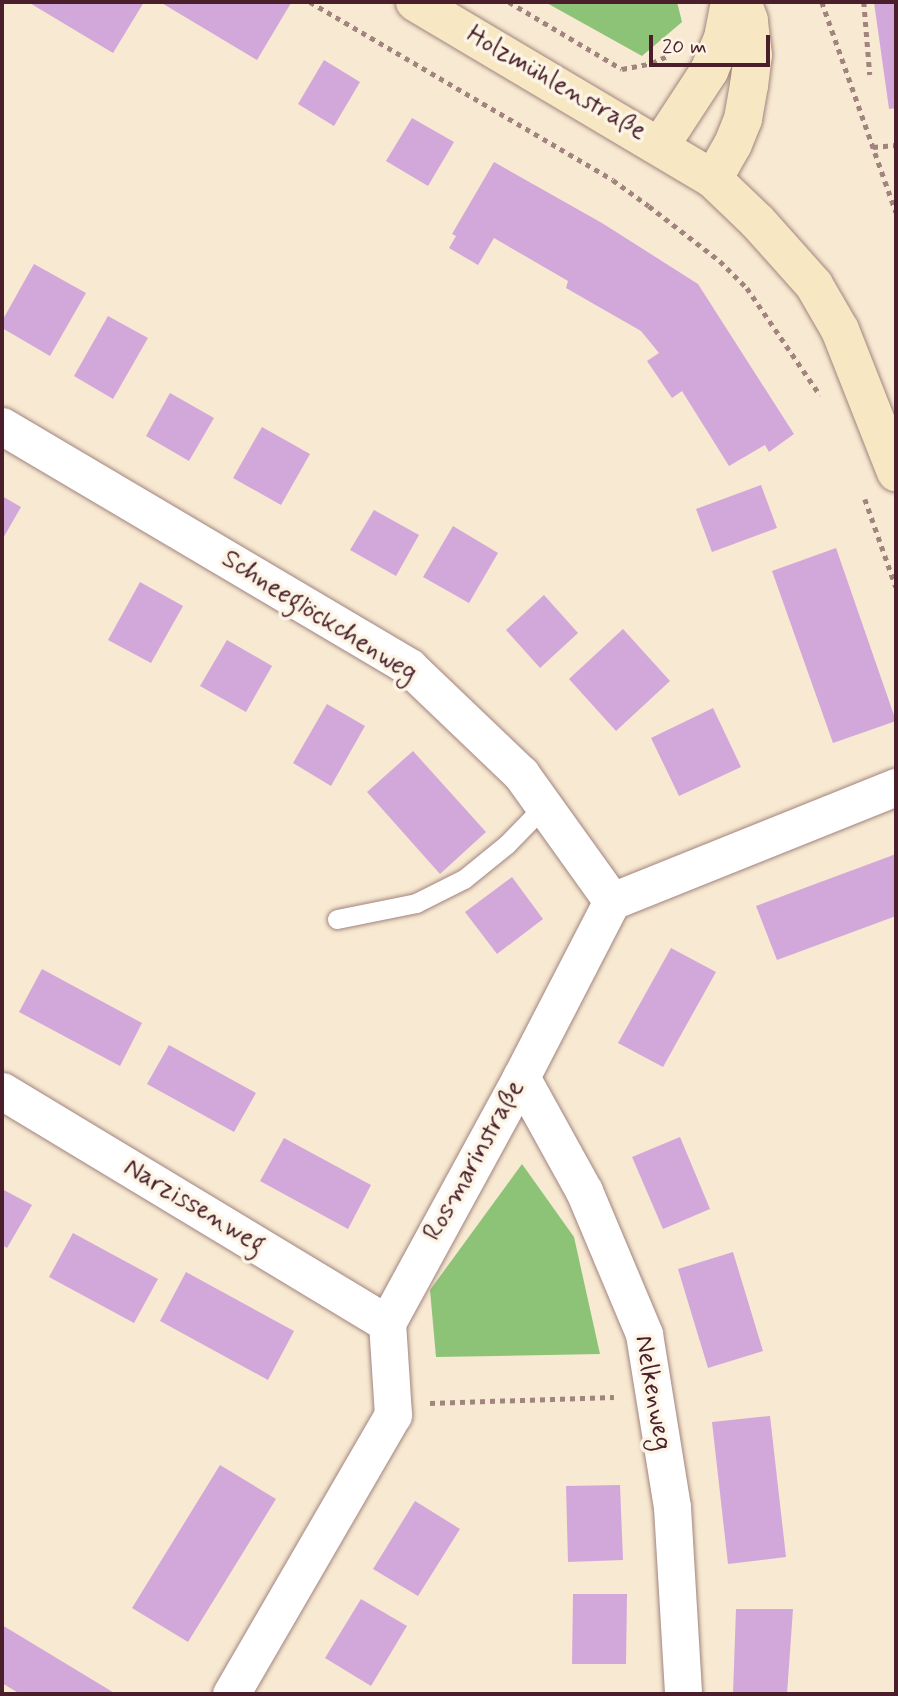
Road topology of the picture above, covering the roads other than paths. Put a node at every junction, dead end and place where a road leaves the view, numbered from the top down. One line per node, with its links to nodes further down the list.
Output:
1 (415, 2): 4 (main road, Holzmühlenstraße)
2 (730, 2): 4 (main road)
3 (742, 2): 5 (main road)
4 (660, 146): 5 (main road, Holzmühlenstraße)
5 (713, 179): 7 (main road, Holzmühlenstraße)
6 (2, 426): 9 (street, Schneeglöckchenweg)
7 (896, 472)
8 (896, 787): 10 (street)
9 (544, 806): 10 (street, Schneeglöckchenweg); 11 (lane)
10 (612, 901): 12 (street, Rosmarinstraße)
11 (337, 919)
12 (521, 1077): 14 (street, Rosmarinstraße); 16 (street, Nelkenweg)
13 (2, 1091): 14 (street, Narzissenweg)
14 (387, 1323): 15 (street)
15 (231, 1694)
16 (683, 1694)

